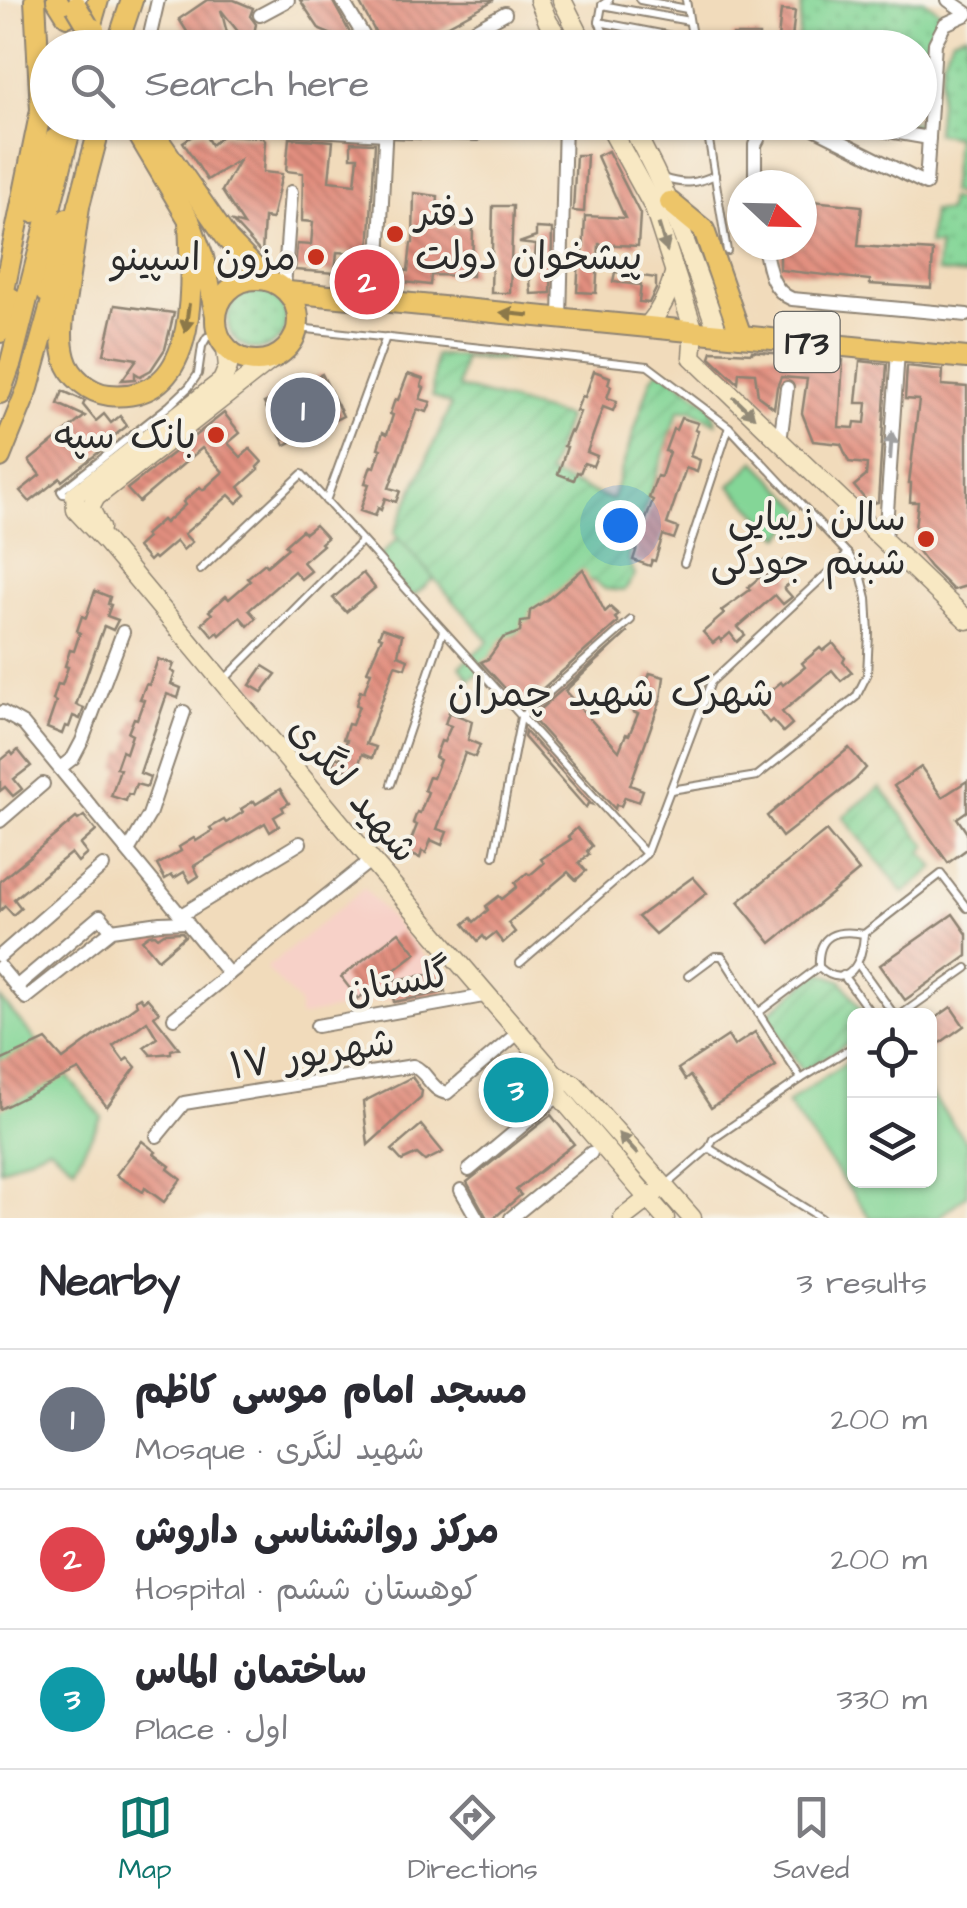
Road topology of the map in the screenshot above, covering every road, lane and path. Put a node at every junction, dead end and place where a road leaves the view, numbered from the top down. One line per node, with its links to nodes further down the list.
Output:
1 (35, 0): 18 (main road)
2 (134, 0): 20 (main road)
3 (158, 0): 21 (street)
4 (288, 0): 15 (street)
5 (342, 0): 22 (street)
6 (539, 0): 24 (main road)
7 (562, 0): 25 (main road)
8 (640, 0): 11 (lane)
9 (948, 0): 14 (street)
10 (605, 2): 16 (lane); 17 (lane)
11 (686, 4): 17 (lane)
12 (81, 6): 19 (main road, bridge)
13 (505, 13): 23 (street)
14 (967, 13): 29 (street)
15 (260, 16)
16 (598, 22): 26 (lane); 27 (lane)
17 (689, 22): 28 (lane)
18 (37, 30)
19 (92, 30)
20 (125, 30)
21 (151, 30)
22 (360, 30)
23 (474, 30)
24 (553, 30)
25 (576, 30)
26 (602, 30)
27 (633, 30)
28 (690, 30)
29 (937, 39)
30 (33, 140): 53 (main road)
31 (60, 140): 68 (main road)
32 (62, 140): 76 (main road)
33 (62, 140): 80 (main road)
34 (92, 140): 82 (main road)
35 (93, 140): 51 (main road)
36 (144, 140): 52 (main road)
37 (156, 140): 52 (main road)
38 (385, 140): 60 (street)
39 (565, 140): 64 (street)
40 (618, 140): 56 (main road, one-way to 56)
41 (644, 140): 48 (main road)
42 (709, 140): 47 (lane)
43 (758, 140): 46 (street)
44 (838, 140): 45 (street)
45 (929, 140)
46 (755, 170)
47 (714, 175): 48 (lane); 54 (lane)
48 (660, 176): 50 (main road)
49 (291, 192): 57 (street)
50 (670, 202): 58 (main road); 70 (main road)
51 (79, 205): 52 (main road, one-way to 51); 84 (main road)
52 (197, 214): 57 (main road); 62 (main road)
53 (9, 224): 61 (main road)
54 (727, 251)
55 (768, 260): 63 (street)
56 (674, 273): 59 (main road); 65 (main road)
57 (279, 286): 60 (main road, 173); 62 (main road); 66 (main road)
58 (703, 288): 59 (main road); 69 (main road)
59 (682, 294): 67 (main road)
60 (378, 300): 64 (main road, 173, one-way to 60)
61 (0, 310)
62 (216, 314): 72 (main road)
63 (967, 315)
64 (560, 318): 65 (main road, 173)
65 (647, 327): 67 (main road, 173)
66 (298, 328): 71 (lane); 74 (main road)
67 (694, 331): 69 (main road, 173); 83 (main road, one-way to 83)
68 (0, 332)
69 (718, 333): 70 (main road, 173)
70 (741, 336): 73 (main road, 173)
71 (386, 337): 81 (lane); 86 (lane)
72 (224, 345): 74 (main road); 77 (main road); 85 (lane)
73 (898, 352): 75 (main road, 173); 88 (street, one-way to 73)
74 (275, 357): 78 (main road, شهید لنگری)
75 (967, 358)
76 (0, 364)
77 (222, 381): 78 (main road); 85 (main road)
78 (244, 383): 89 (main road, شهید لنگری)
79 (787, 388): 83 (street)
80 (0, 393)
81 (729, 427): 90 (lane); 91 (lane)
82 (0, 437)
83 (780, 442): 88 (main road)
84 (0, 457)
85 (76, 495): 89 (main road, شهید لنگری)
86 (326, 501): 87 (lane); 92 (lane)
87 (362, 541): 95 (lane); 97 (lane)
88 (885, 541): 94 (main road)
89 (106, 542): 97 (main road, شهید لنگری)
90 (848, 554): 104 (lane); 104 (lane)
91 (684, 564)
92 (200, 570)
93 (631, 620): 100 (lane)
94 (967, 620)
95 (444, 631): 100 (lane); 103 (lane)
96 (123, 632): 101 (street)
97 (222, 682): 110 (main road, شهید لنگری)
98 (184, 712): 107 (street)
99 (0, 713): 101 (street)
100 (522, 716): 108 (lane); 109 (lane)
101 (60, 768): 107 (street)
102 (43, 784): 105 (street)
103 (391, 784)
104 (671, 790): 108 (lane)
105 (0, 821)
106 (300, 843): 113 (street)
107 (128, 851): 113 (street)
108 (646, 854): 116 (lane)
109 (494, 856)
110 (371, 860): 121 (street); 124 (main road, شهید لنگری)
111 (103, 866): 115 (street)
112 (967, 908): 114 (lane)
113 (184, 919): 118 (street); 121 (street)
114 (864, 934): 117 (lane); 119 (lane)
115 (0, 956)
116 (520, 963)
117 (858, 964): 122 (lane); 126 (lane)
118 (0, 967)
119 (819, 967): 122 (lane); 128 (lane)
120 (967, 968): 127 (lane)
121 (229, 974): 129 (street)
122 (844, 975): 125 (lane)
123 (688, 976): 128 (lane)
124 (489, 995): 130 (street, گلستان); 131 (main road, شهید لنگری)
125 (868, 1008)
126 (891, 1008)
127 (909, 1008)
128 (758, 1013): 134 (lane)
129 (174, 1018)
130 (317, 1026)
131 (519, 1032): 133 (main road, شهید لنگری); 136 (street, ۱۷ شهریور)
132 (847, 1050): 134 (lane)
133 (555, 1074): 135 (main road, شهید لنگری); 140 (main road, شهید لنگری, one-way to 133)
134 (801, 1079): 137 (lane)
135 (559, 1095): 139 (street); 142 (main road, شهید لنگری)
136 (157, 1136)
137 (709, 1148): 140 (lane); 149 (lane)
138 (591, 1153): 144 (street)
139 (469, 1170)
140 (665, 1186): 142 (main road); 148 (main road, شهید لنگری)
141 (461, 1190): 143 (street)
142 (648, 1199): 145 (main road); 147 (main road, شهید لنگری)
143 (477, 1218)
144 (511, 1218)
145 (622, 1218)
146 (635, 1218): 147 (main road)
147 (661, 1218)
148 (692, 1218)
149 (822, 1218)

